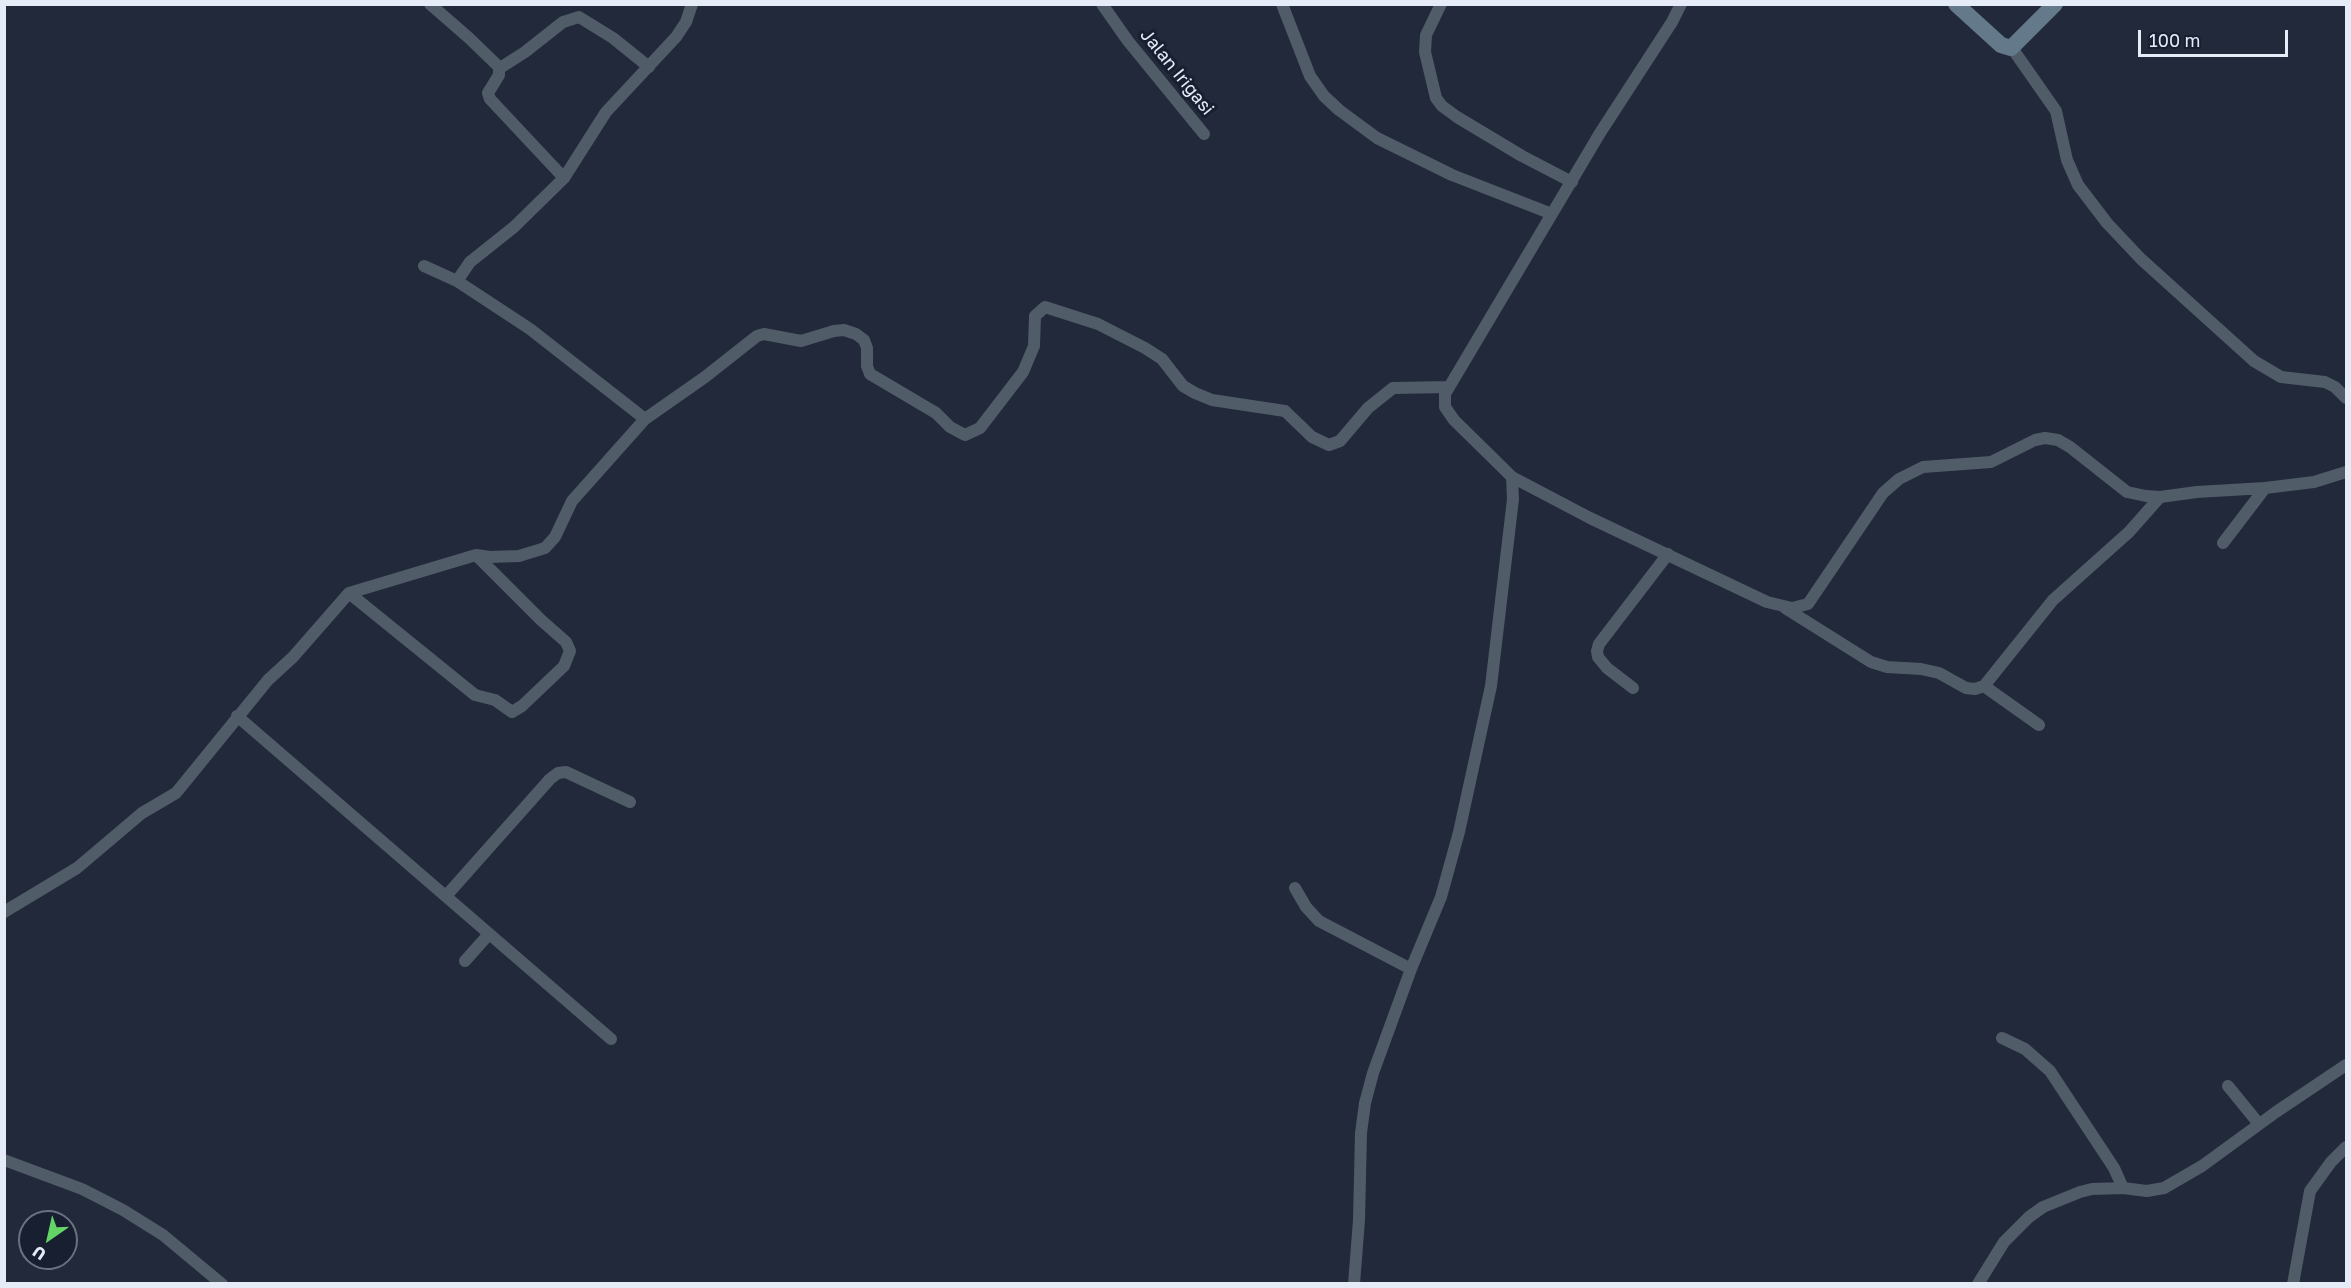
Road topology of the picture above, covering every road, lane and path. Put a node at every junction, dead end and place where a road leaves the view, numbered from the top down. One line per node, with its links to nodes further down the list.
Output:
1 (430, 4): 11 (street)
2 (692, 4): 10 (street)
3 (1102, 4): 12 (street, Jalan Irigasi)
4 (1282, 4): 15 (street)
5 (1441, 4): 14 (street)
6 (1681, 4): 14 (street)
7 (1956, 4): 9 (street)
8 (2055, 4): 9 (street)
9 (2012, 48): 19 (street)
10 (649, 67): 11 (street); 13 (street)
11 (500, 68): 13 (street)
12 (1204, 134)
13 (564, 178): 17 (street)
14 (1572, 182): 15 (street)
15 (1552, 214): 18 (street)
16 (424, 266): 17 (street)
17 (457, 281): 20 (street)
18 (1448, 387): 20 (street); 22 (street)
19 (2346, 398)
20 (645, 419): 27 (street)
21 (2346, 472): 23 (street)
22 (1512, 477): 26 (street); 40 (street)
23 (2265, 488): 24 (street); 25 (street)
24 (2160, 497): 29 (street); 30 (street)
25 (2223, 543)
26 (1668, 554): 29 (street); 31 (street)
27 (476, 555): 28 (street); 28 (street)
28 (349, 593): 32 (street)
29 (1785, 608): 30 (street)
30 (1984, 686): 33 (street)
31 (1634, 688)
32 (237, 716): 36 (street); 37 (street)
33 (2039, 725)
34 (630, 802): 36 (street)
35 (1295, 888): 40 (street)
36 (446, 896): 38 (street)
37 (4, 912)
38 (489, 934): 39 (street); 42 (street)
39 (465, 961)
40 (1411, 969): 50 (street)
41 (2002, 1038): 48 (street)
42 (611, 1039)
43 (2346, 1065): 45 (street)
44 (2228, 1086): 45 (street)
45 (2259, 1124): 48 (street)
46 (2346, 1147): 52 (street)
47 (4, 1160): 49 (street)
48 (2123, 1188): 51 (street)
49 (222, 1284)
50 (1354, 1284)
51 (1978, 1284)
52 (2293, 1284)

